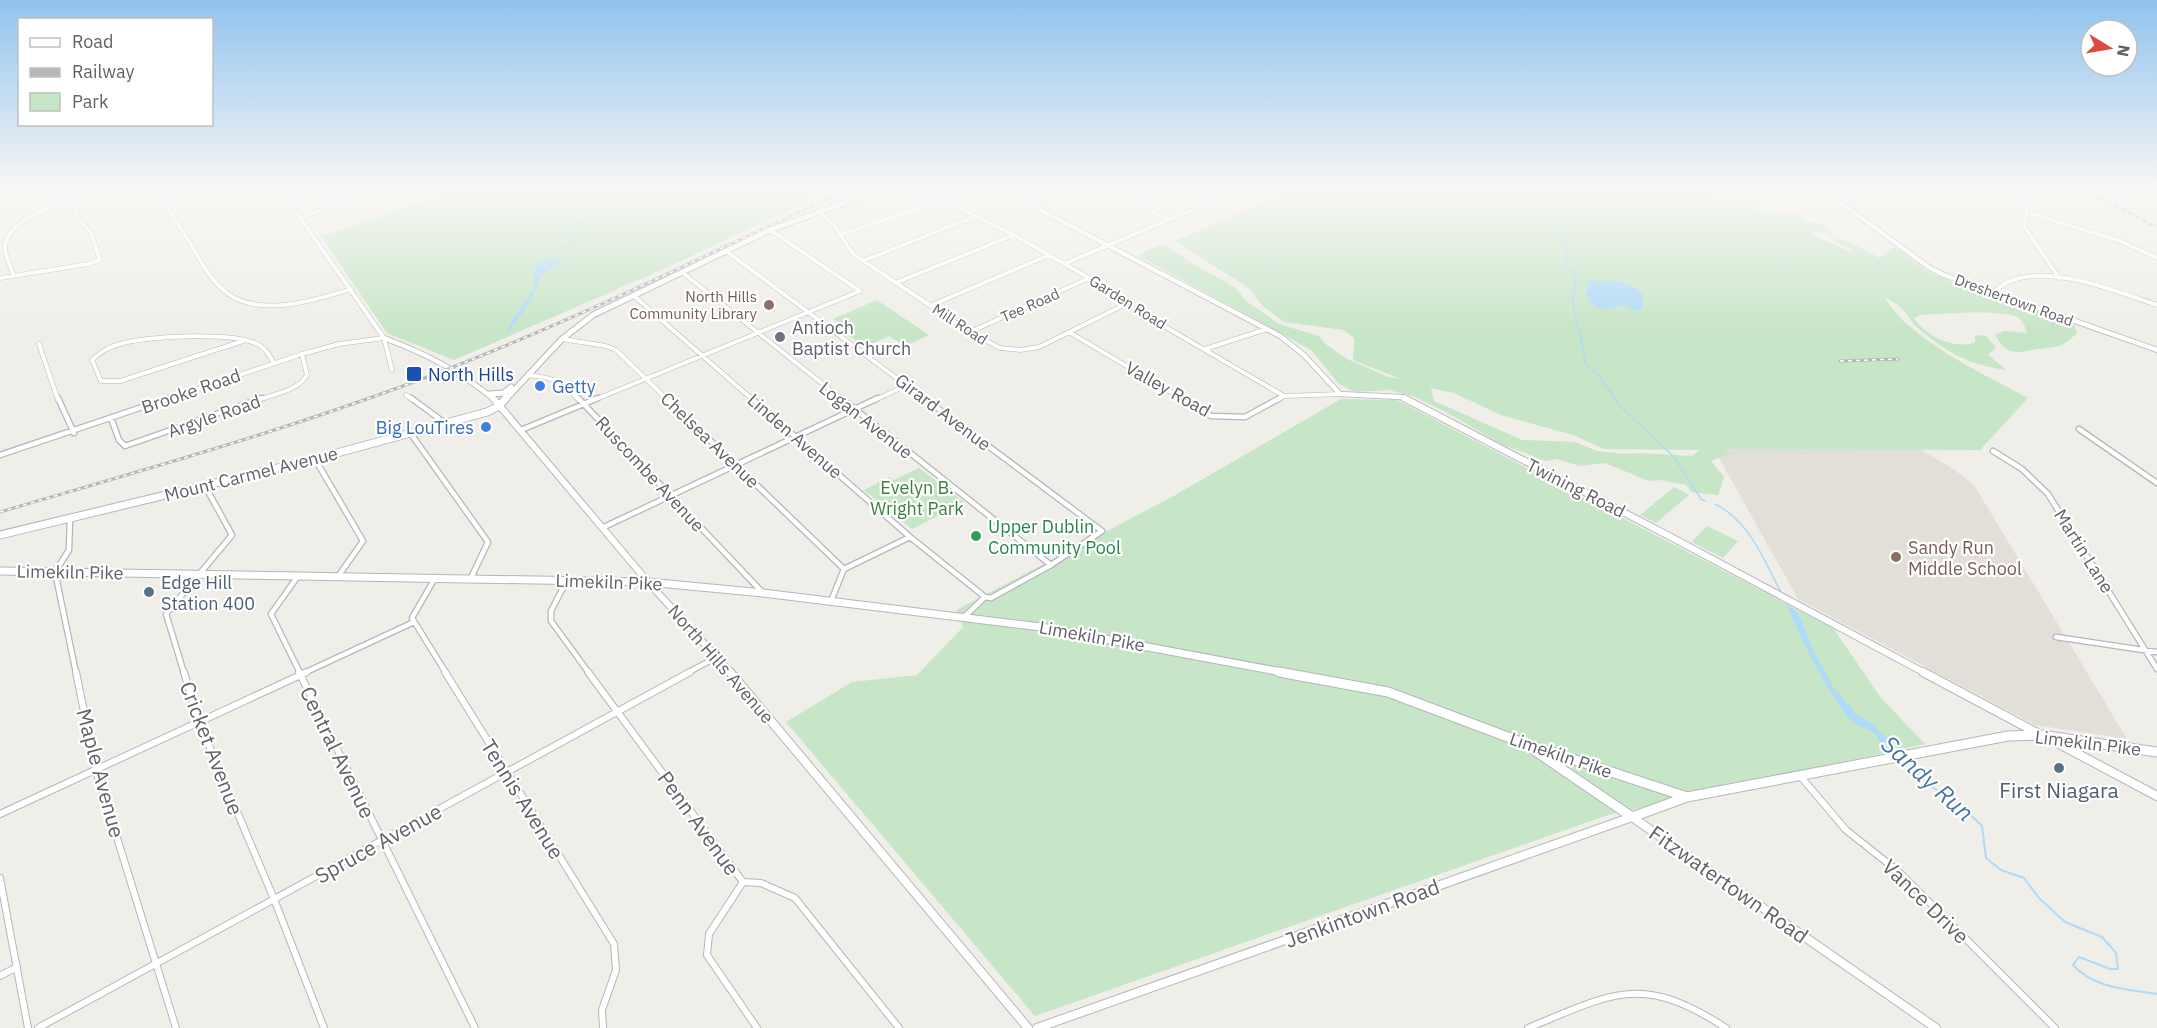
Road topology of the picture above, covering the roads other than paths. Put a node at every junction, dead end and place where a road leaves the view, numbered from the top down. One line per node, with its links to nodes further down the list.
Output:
1 (8, 237): 23 (street)
2 (92, 237): 23 (street)
3 (186, 237): 28 (street)
4 (314, 237): 28 (street)
5 (755, 237): 17 (main road)
6 (780, 237): 34 (street)
7 (841, 237): 20 (street, Mill Road)
8 (923, 237): 20 (street)
9 (1009, 237): 27 (street)
10 (1017, 237): 18 (street, Garden Road)
11 (1093, 237): 16 (street)
12 (1127, 237): 16 (street)
13 (1888, 237): 29 (street, Dreshertown Road)
14 (2032, 237): 26 (street)
15 (2107, 237): 19 (street)
16 (1108, 245): 21 (street); 35 (street)
17 (726, 251): 22 (main road); 34 (street, Girard Avenue)
18 (1049, 255): 21 (street, Garden Road); 32 (street)
19 (2157, 258)
20 (863, 261): 27 (street, Mill Road)
21 (1064, 264): 25 (street, Garden Road)
22 (683, 273): 30 (main road); 38 (street, Logan Avenue)
23 (13, 276): 24 (street)
24 (0, 278)
25 (1089, 278): 31 (street, Garden Road); 36 (street, Tee Road)
26 (2059, 278): 29 (street); 33 (street)
27 (895, 283): 32 (street, Mill Road)
28 (351, 290): 39 (street)
29 (1994, 293): 44 (street, Dreshertown Road)
30 (634, 296): 40 (main road); 46 (street, Linden Avenue)
31 (1126, 304): 37 (street, Mill Road); 43 (street, Garden Road)
32 (932, 305): 36 (street, Mill Road)
33 (2157, 305)
34 (811, 313): 38 (street); 51 (street, Girard Avenue)
35 (1267, 329): 43 (street); 53 (street)
36 (970, 332): 37 (street, Mill Road)
37 (1069, 332): 55 (street, Valley Road)
38 (759, 334): 46 (street); 58 (street, Logan Avenue)
39 (384, 338): 45 (street, Brooke Road); 48 (street); 52 (street, North Hills Avenue)
40 (562, 339): 49 (main road); 50 (street, Chelsea Avenue)
41 (243, 341): 41 (street); 47 (street)
42 (39, 344): 63 (street)
43 (1205, 349): 55 (street, Garden Road)
44 (2157, 350)
45 (302, 354): 47 (street, Brooke Road); 59 (street, Argyle Road)
46 (704, 356): 50 (street); 65 (street, Linden Avenue)
47 (274, 363): 59 (street, Brooke Road)
48 (392, 370)
49 (528, 375): 52 (main road); 56 (street, Ruscombe Avenue); 57 (main road)
50 (646, 379): 56 (street); 69 (street, Chelsea Avenue)
51 (907, 385): 58 (street); 77 (street, Girard Avenue)
52 (489, 394): 57 (street, North Hills Avenue)
53 (1341, 394): 55 (street, Valley Road); 101 (street, Twining Road)
54 (406, 395): 60 (street)
55 (1284, 396)
56 (584, 405): 62 (street); 72 (street, Ruscombe Avenue)
57 (499, 406): 60 (main road, Mount Carmel Avenue); 62 (street, North Hills Avenue)
58 (855, 411): 65 (street); 77 (street, Logan Avenue)
59 (111, 418): 63 (street, Brooke Road)
60 (447, 424): 64 (main road, Mount Carmel Avenue)
61 (2079, 429): 70 (street)
62 (521, 430): 74 (street, North Hills Avenue)
63 (73, 432): 67 (street, Brooke Road)
64 (411, 434): 68 (main road, Mount Carmel Avenue); 85 (street)
65 (796, 437): 69 (street); 76 (street, Linden Avenue)
66 (1993, 451): 94 (street, Martin Lane)
67 (0, 455)
68 (315, 459): 71 (main road, Mount Carmel Avenue); 83 (street)
69 (736, 467): 72 (street); 78 (street, Chelsea Avenue)
70 (2157, 483)
71 (205, 486): 73 (main road, Mount Carmel Avenue); 81 (street, Cricket Avenue)
72 (670, 495): 74 (street); 88 (street, Ruscombe Avenue)
73 (70, 518): 75 (main road, Mount Carmel Avenue); 80 (street)
74 (604, 527): 87 (street, North Hills Avenue)
75 (0, 535)
76 (910, 537): 78 (street); 89 (street, Linden Avenue)
77 (1051, 565): 89 (street)
78 (844, 569): 90 (street)
79 (0, 571): 80 (main road, Limekiln Pike)
80 (55, 572): 81 (main road, Limekiln Pike); 104 (street, Maple Avenue)
81 (198, 574): 82 (main road, Limekiln Pike); 100 (street, Cricket Avenue)
82 (298, 576): 83 (main road, Limekiln Pike); 98 (street, Central Avenue)
83 (339, 576): 84 (main road, Limekiln Pike)
84 (435, 578): 85 (main road, Limekiln Pike); 92 (street)
85 (471, 578): 86 (main road, Limekiln Pike)
86 (567, 580): 87 (main road, Limekiln Pike); 99 (street, Penn Avenue)
87 (648, 582): 88 (main road, Limekiln Pike); 96 (street, North Hills Avenue)
88 (763, 593): 90 (main road, Limekiln Pike)
89 (985, 597): 91 (street)
90 (831, 601): 91 (main road, Limekiln Pike)
91 (963, 618): 102 (main road, Limekiln Pike)
92 (414, 622): 98 (street); 105 (street, Tennis Avenue)
93 (2056, 637): 94 (street)
94 (2146, 651): 95 (street); 97 (street, Martin Lane)
95 (2157, 652)
96 (718, 657): 99 (street, Spruce Avenue); 126 (street, North Hills Avenue)
97 (2157, 669)
98 (301, 675): 100 (street); 111 (street, Central Avenue)
99 (618, 712): 105 (street, Spruce Avenue); 113 (street, Penn Avenue)
100 (198, 722): 104 (street); 114 (street, Cricket Avenue)
101 (2041, 735): 103 (main road, Limekiln Pike); 106 (main road, Limekiln Pike); 107 (street, Twining Road)
102 (1521, 742): 108 (main road, Limekiln Pike); 110 (main road, Fitzwatertown Road)
103 (2157, 752)
104 (96, 770): 109 (street); 115 (street, Maple Avenue)
105 (505, 773): 111 (street, Spruce Avenue); 123 (street, Tennis Avenue)
106 (1799, 775): 108 (main road, Limekiln Pike); 131 (street, Vance Drive)
107 (2157, 796)
108 (1688, 797): 110 (main road, Jenkintown Road)
109 (0, 814)
110 (1632, 817): 127 (street, Jenkintown Road); 130 (street, Fitzwatertown Road)
111 (382, 840): 114 (street, Spruce Avenue); 122 (street, Central Avenue)
112 (0, 878): 116 (street)
113 (743, 882): 124 (street); 125 (street, Penn Avenue)
114 (274, 899): 115 (street, Spruce Avenue); 121 (street, Cricket Avenue)
115 (158, 964): 119 (street, Spruce Avenue); 120 (street, Maple Avenue)
116 (17, 967): 117 (street); 118 (street)
117 (0, 976)
118 (28, 1028)
119 (38, 1028)
120 (176, 1028)
121 (324, 1028)
122 (475, 1028)
123 (603, 1028)
124 (757, 1028)
125 (899, 1028)
126 (1028, 1028)
127 (1036, 1028)
128 (1528, 1028): 129 (street)
129 (1726, 1028)
130 (1936, 1028)
131 (2055, 1028)

